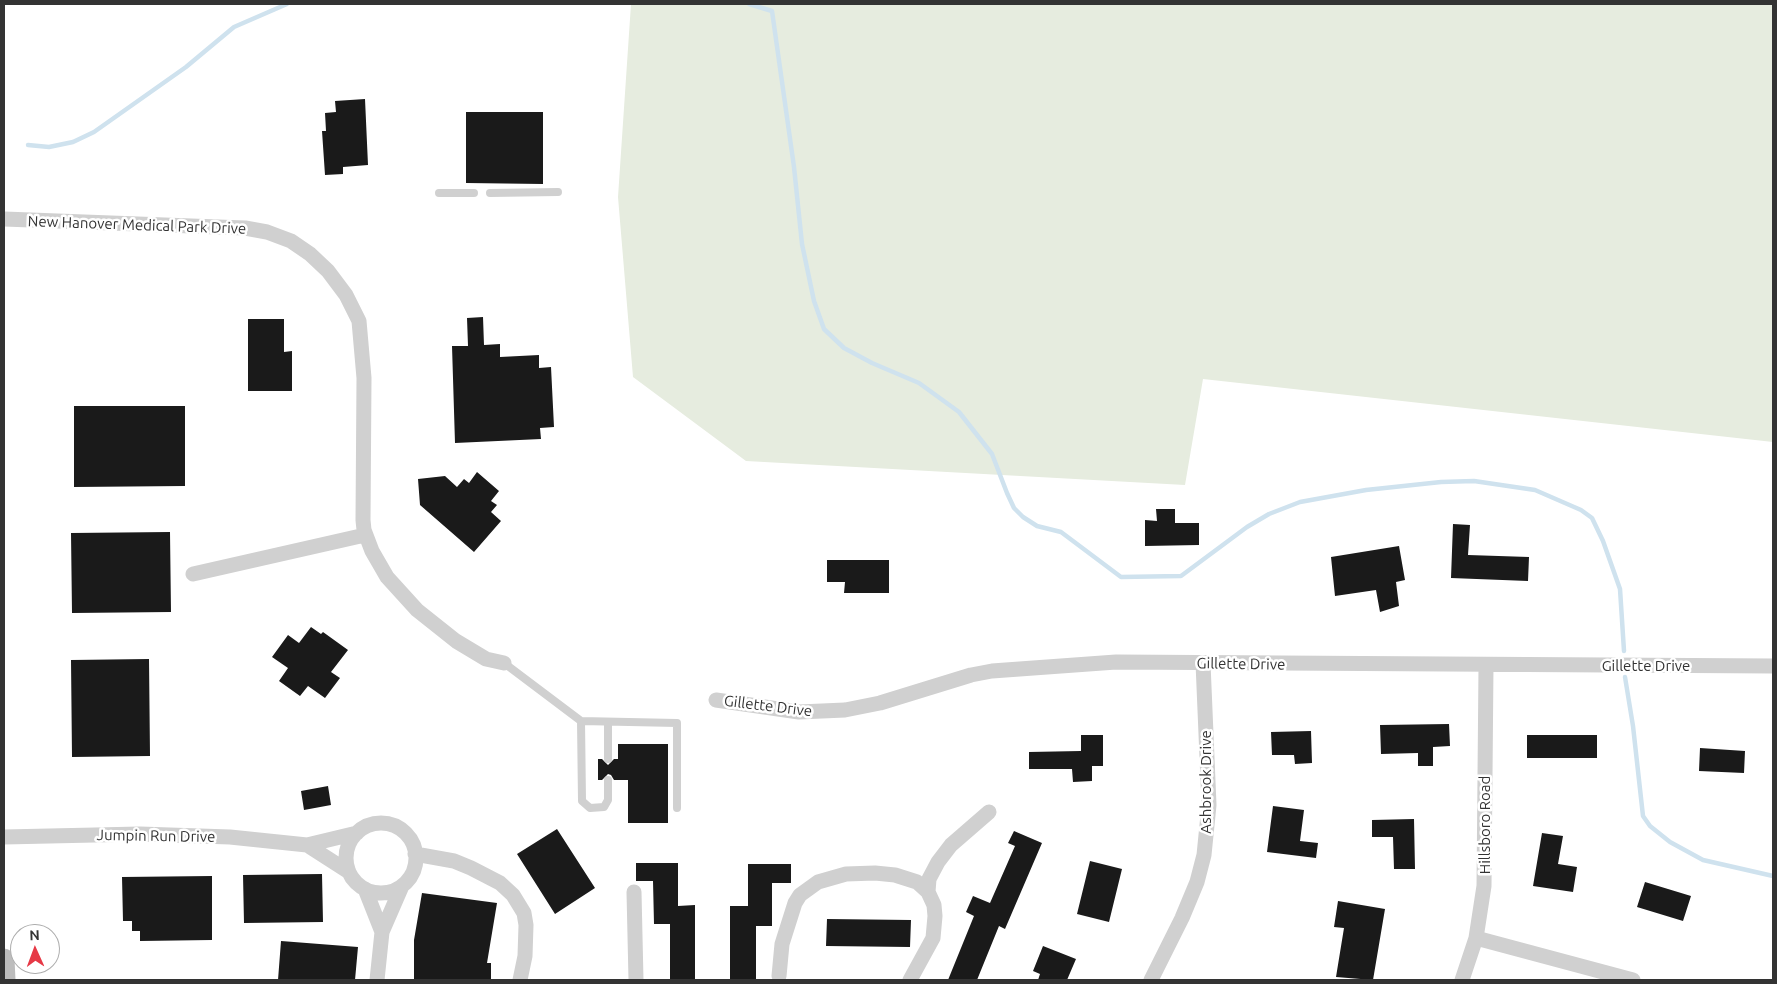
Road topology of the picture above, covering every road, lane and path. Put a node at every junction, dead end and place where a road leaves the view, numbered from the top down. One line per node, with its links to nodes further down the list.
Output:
1 (558, 192): 3 (lane)
2 (439, 193): 4 (lane)
3 (490, 193)
4 (474, 194)
5 (4, 220): 6 (street, New Hanover Medical Park Drive)
6 (365, 535): 7 (street); 8 (street, New Hanover Medical Park Drive)
7 (193, 574)
8 (504, 663): 13 (lane)
9 (1203, 663): 10 (street, Gillette Drive); 12 (street, Gillette Drive); 37 (street, Ashbrook Drive)
10 (1486, 666): 11 (street, Gillette Drive); 29 (street, Hillsboro Road)
11 (1773, 666)
12 (716, 700)
13 (581, 721): 14 (lane); 16 (lane)
14 (608, 723): 15 (lane); 17 (lane)
15 (608, 759)
16 (608, 780)
17 (677, 808)
18 (990, 812): 27 (street)
19 (357, 833): 21 (street, Jumpin Run Drive); 22 (street, Jumpin Run Drive); 23 (street)
20 (4, 837): 21 (street, Jumpin Run Drive)
21 (308, 845): 23 (street, Jumpin Run Drive)
22 (416, 854): 24 (street, Jumpin Run Drive); 34 (street)
23 (349, 872): 25 (street, Jumpin Run Drive)
24 (402, 886): 25 (street); 28 (street, Jumpin Run Drive)
25 (365, 889): 28 (street, Jumpin Run Drive)
26 (634, 892): 35 (street)
27 (928, 892): 31 (street); 36 (street)
28 (382, 932): 33 (street, Jumpin Run Drive)
29 (1476, 938): 38 (street, Hillsboro Road); 39 (street)
30 (4, 959): 32 (main road)
31 (779, 976)
32 (5, 980)
33 (377, 980)
34 (520, 980)
35 (636, 980)
36 (910, 980)
37 (1151, 980)
38 (1462, 980)
39 (1633, 980)

